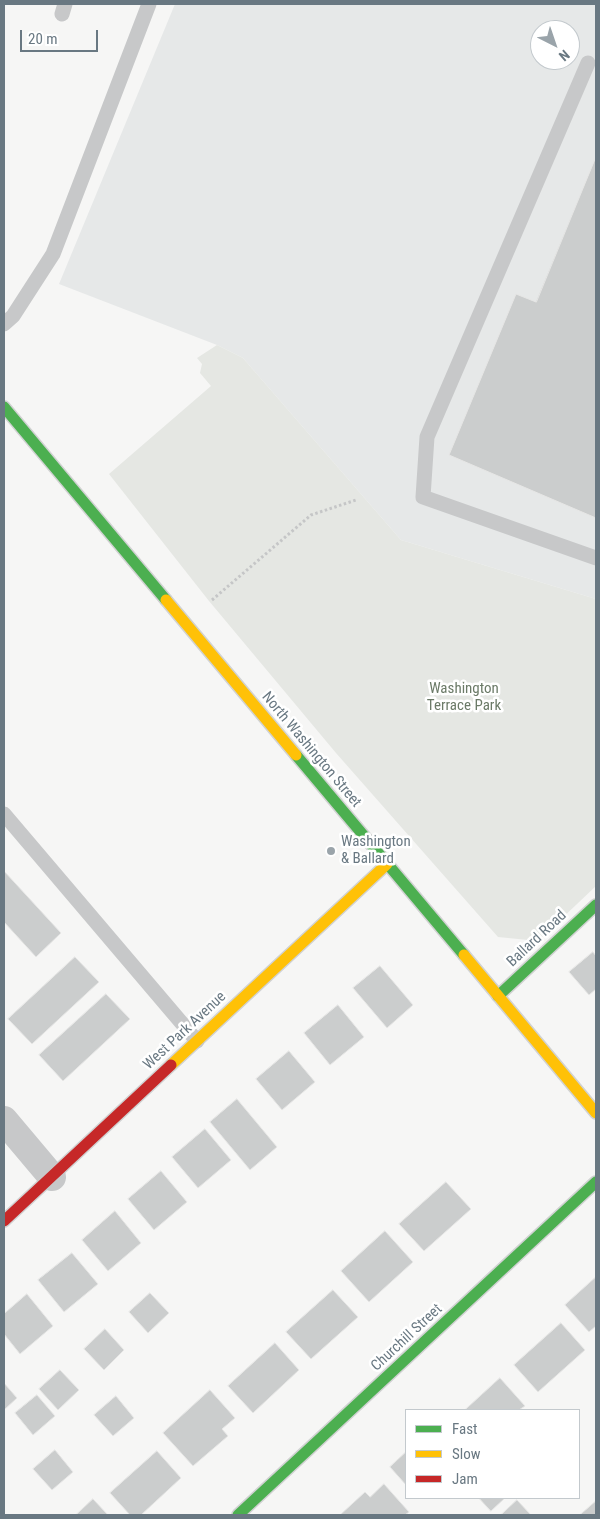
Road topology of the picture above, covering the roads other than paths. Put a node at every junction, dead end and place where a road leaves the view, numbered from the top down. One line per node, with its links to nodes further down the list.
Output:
1 (149, 4): 3 (lane)
2 (588, 63): 5 (lane)
3 (4, 324)
4 (4, 407): 7 (street, North Washington Street)
5 (596, 558)
6 (4, 814): 10 (lane)
7 (387, 864): 9 (street, North Washington Street); 10 (street, West Park Avenue)
8 (596, 905): 9 (street, Ballard Road)
9 (498, 996): 11 (street, North Washington Street)
10 (197, 1041): 13 (street, West Park Avenue)
11 (596, 1112)
12 (4, 1120): 13 (street)
13 (52, 1176): 15 (street, West Park Avenue)
14 (596, 1182): 16 (street, Churchill Street)
15 (4, 1222)
16 (238, 1515)

